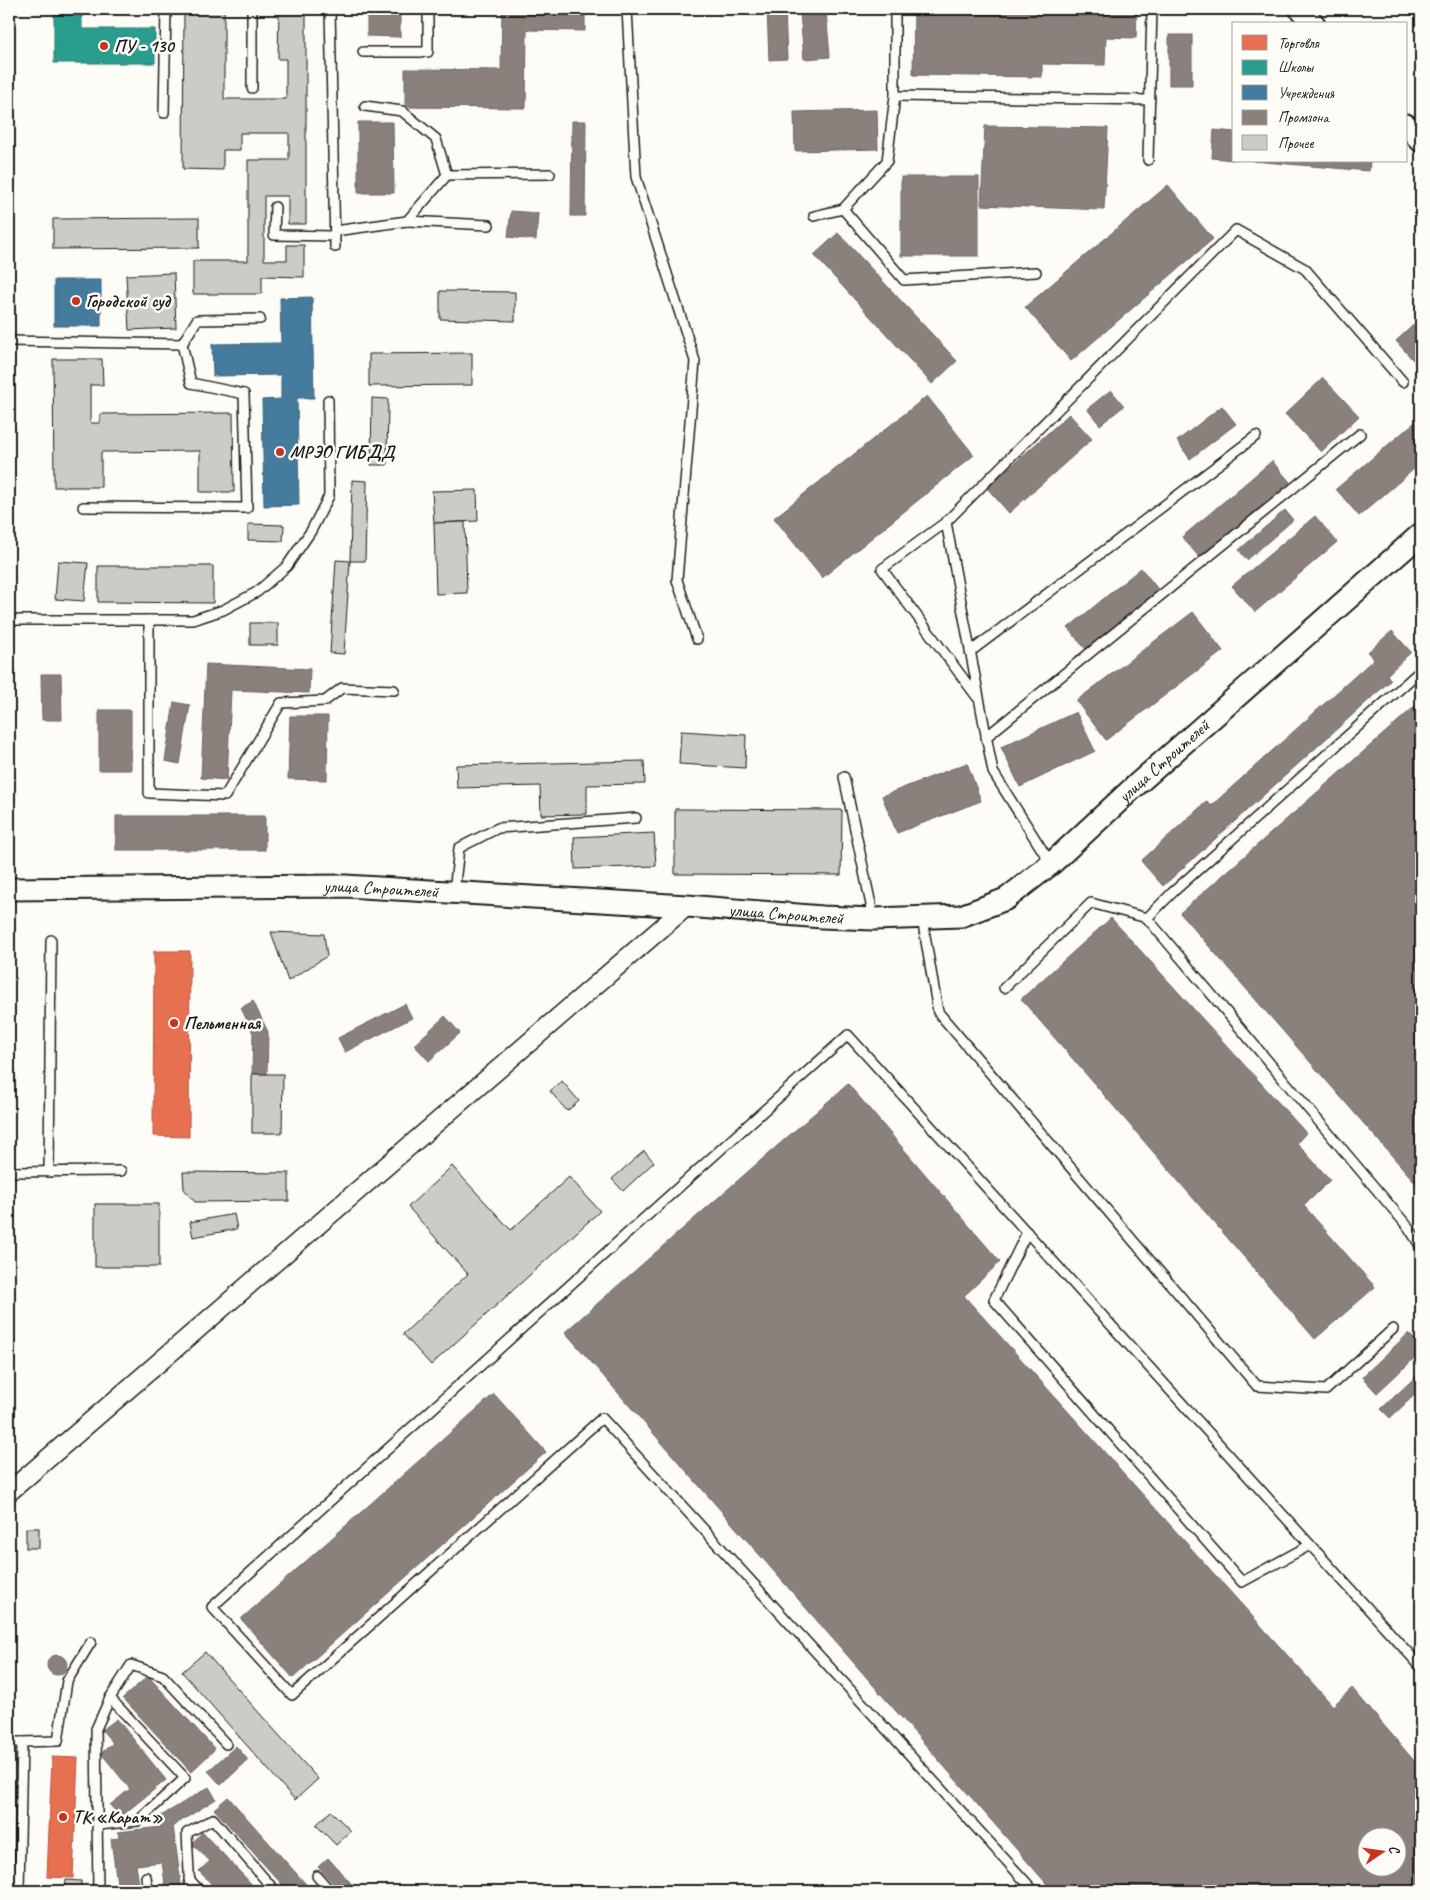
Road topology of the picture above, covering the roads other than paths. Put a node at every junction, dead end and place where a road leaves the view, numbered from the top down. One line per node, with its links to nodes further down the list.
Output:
1 (166, 9): 15 (lane)
2 (252, 9): 11 (lane)
3 (330, 9): 26 (lane)
4 (428, 9): 10 (lane)
5 (626, 9): 41 (lane)
6 (895, 9): 12 (lane)
7 (1152, 9): 13 (lane)
8 (1300, 9): 9 (street)
9 (1312, 22)
10 (363, 52)
11 (252, 88)
12 (895, 96): 13 (lane); 22 (lane)
13 (1150, 100): 18 (lane)
14 (365, 106): 20 (lane)
15 (164, 113)
16 (1408, 127): 17 (street)
17 (1421, 142)
18 (1148, 160)
19 (550, 174): 20 (lane)
20 (447, 175): 24 (lane)
21 (275, 207): 26 (lane)
22 (843, 209): 23 (lane); 28 (lane)
23 (814, 216)
24 (407, 221): 25 (lane); 26 (lane)
25 (489, 225)
26 (335, 234): 27 (lane)
27 (335, 247)
28 (1036, 272)
29 (260, 319): 31 (lane)
30 (9, 341): 31 (lane)
31 (182, 344): 36 (lane)
32 (1402, 382): 37 (lane)
33 (328, 400): 40 (lane)
34 (1360, 434): 46 (lane)
35 (1256, 436): 42 (lane)
36 (83, 507)
37 (946, 522): 42 (lane); 45 (lane)
38 (1421, 534): 49 (street, улица Строителей)
39 (9, 620): 40 (lane)
40 (149, 620): 44 (lane)
41 (696, 638)
42 (970, 652): 45 (lane)
43 (1421, 670): 54 (lane)
44 (394, 690)
45 (979, 699): 46 (lane)
46 (986, 737): 49 (lane)
47 (844, 777): 55 (lane)
48 (636, 818): 51 (lane)
49 (1051, 864): 53 (street, улица Строителей)
50 (9, 889): 51 (street, улица Строителей)
51 (454, 892): 52 (street, улица Строителей)
52 (687, 906): 55 (street, улица Строителей); 64 (street)
53 (922, 918): 55 (street, улица Строителей); 63 (lane)
54 (1147, 918): 57 (lane); 62 (lane)
55 (874, 919)
56 (51, 940): 60 (lane)
57 (1004, 988)
58 (121, 1171): 60 (lane)
59 (9, 1172): 60 (lane)
60 (49, 1172)
61 (1027, 1232): 65 (lane); 65 (lane); 83 (lane)
62 (1421, 1247)
63 (1393, 1329)
64 (9, 1492)
65 (1310, 1545): 67 (lane)
66 (90, 1642): 70 (lane)
67 (1421, 1666)
68 (110, 1698): 71 (lane); 72 (lane); 72 (lane)
69 (9, 1742): 70 (lane)
70 (22, 1742): 76 (lane)
71 (226, 1744)
72 (98, 1825): 77 (lane)
73 (146, 1876): 78 (lane)
74 (317, 1876): 82 (lane)
75 (189, 1879): 79 (lane); 80 (lane); 81 (lane)
76 (20, 1891)
77 (98, 1891)
78 (148, 1891)
79 (190, 1891)
80 (200, 1891)
81 (275, 1891)
82 (330, 1891)
83 (1034, 1891)

